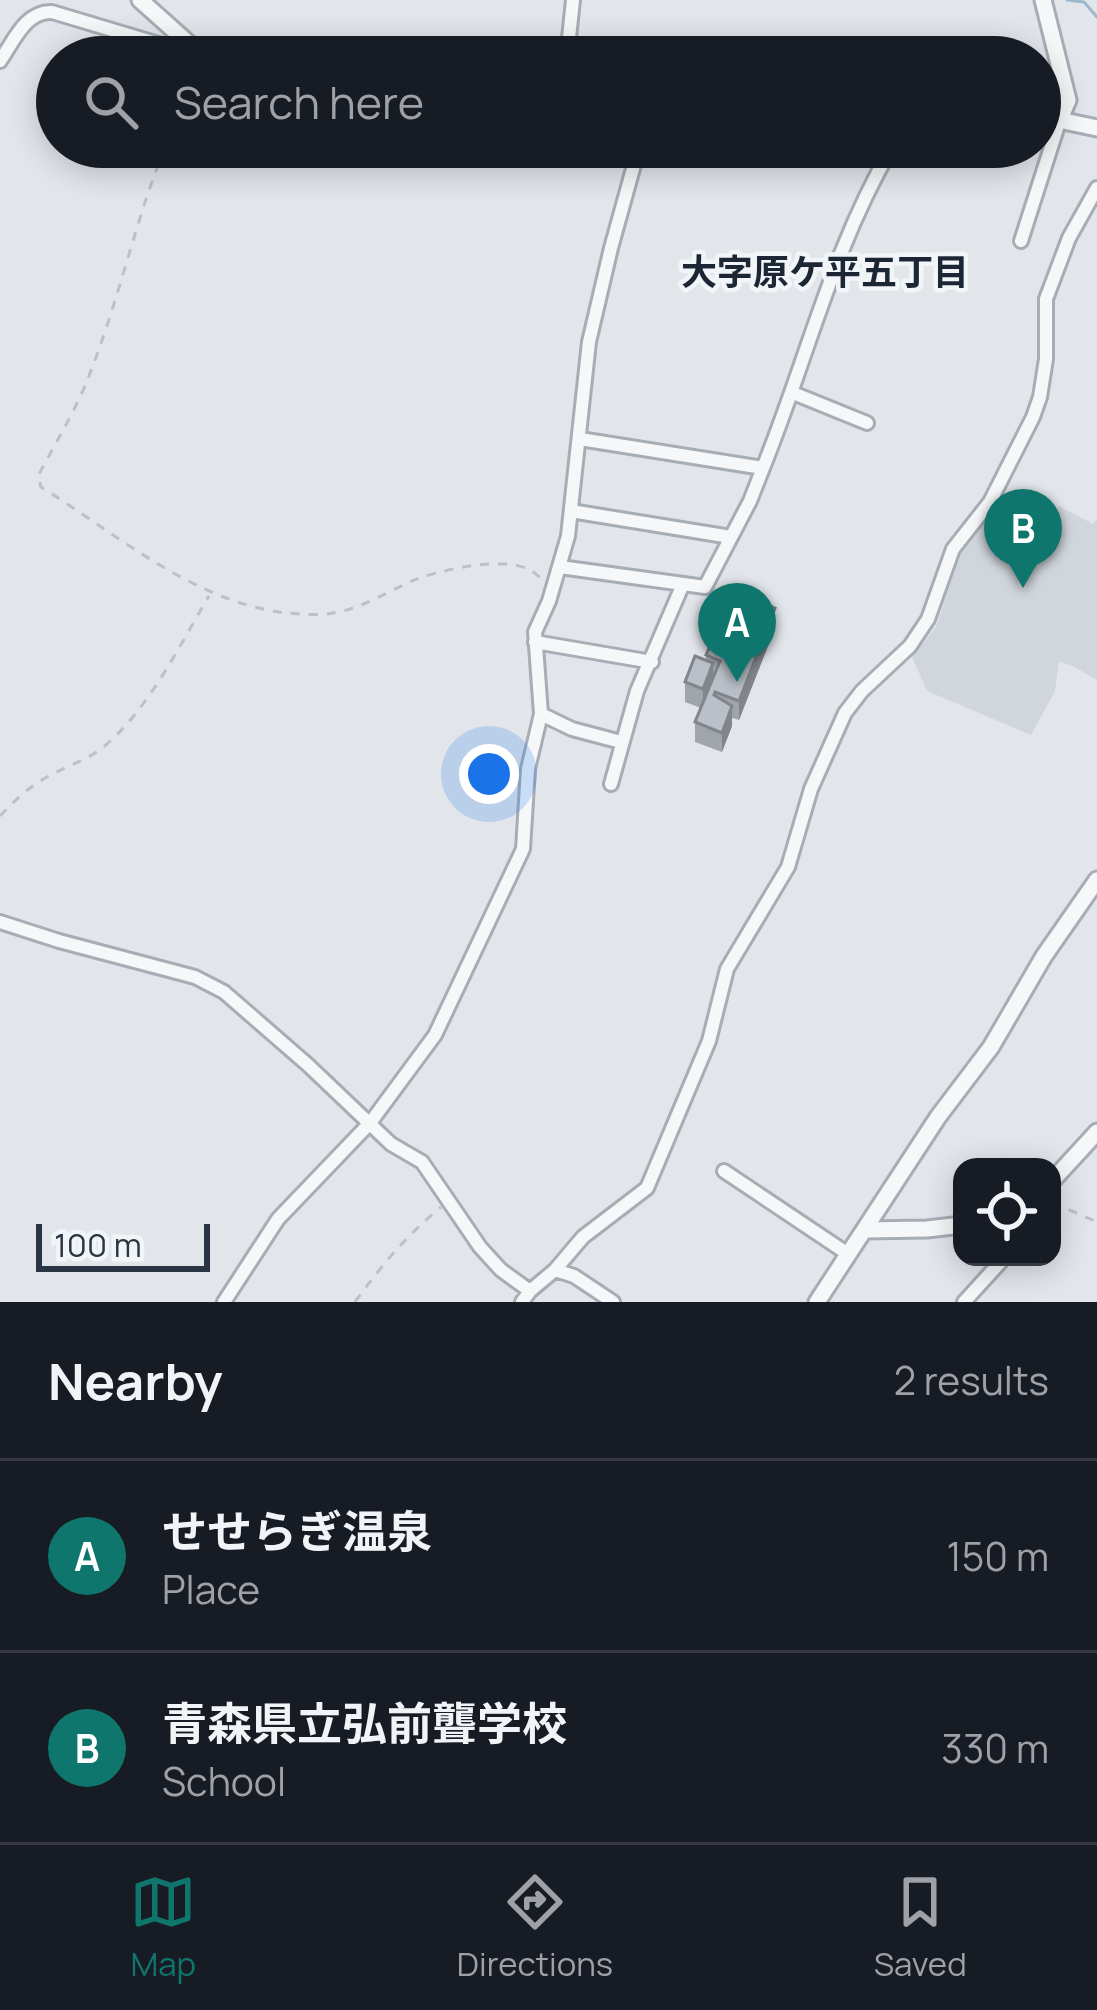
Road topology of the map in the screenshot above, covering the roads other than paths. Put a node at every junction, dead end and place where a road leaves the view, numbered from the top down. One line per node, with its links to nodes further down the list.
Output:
1 (140, 0): 5 (street)
2 (573, 0): 6 (street)
3 (1043, 0): 7 (street)
4 (134, 36): 8 (street)
5 (181, 36)
6 (569, 36)
7 (1052, 36)
8 (0, 61)
9 (1061, 72): 10 (street)
10 (1061, 117)
11 (1061, 119): 12 (street)
12 (1097, 128)
13 (633, 168): 20 (street)
14 (880, 168): 18 (street)
15 (1044, 168): 17 (street)
16 (1097, 188): 41 (street)
17 (1021, 241)
18 (793, 393): 19 (street); 21 (street)
19 (867, 423)
20 (580, 439): 21 (street); 22 (street)
21 (763, 468): 23 (street)
22 (572, 511): 23 (street); 24 (street)
23 (731, 537): 25 (street)
24 (560, 567): 25 (street); 26 (street)
25 (683, 584): 27 (street)
26 (535, 642): 27 (street); 28 (street)
27 (652, 662): 29 (street)
28 (542, 714): 29 (street); 33 (street)
29 (621, 742): 30 (street)
30 (611, 784)
31 (1097, 880): 38 (street)
32 (0, 922): 33 (street)
33 (370, 1123): 42 (street); 44 (street)
34 (1097, 1132): 36 (street)
35 (724, 1171): 39 (street)
36 (1061, 1171)
37 (953, 1226): 38 (street)
38 (863, 1230): 39 (street)
39 (848, 1254): 45 (street)
40 (996, 1266): 46 (street)
41 (555, 1270): 42 (street); 43 (street)
42 (526, 1296)
43 (603, 1300)
44 (224, 1302)
45 (817, 1302)
46 (964, 1302)

